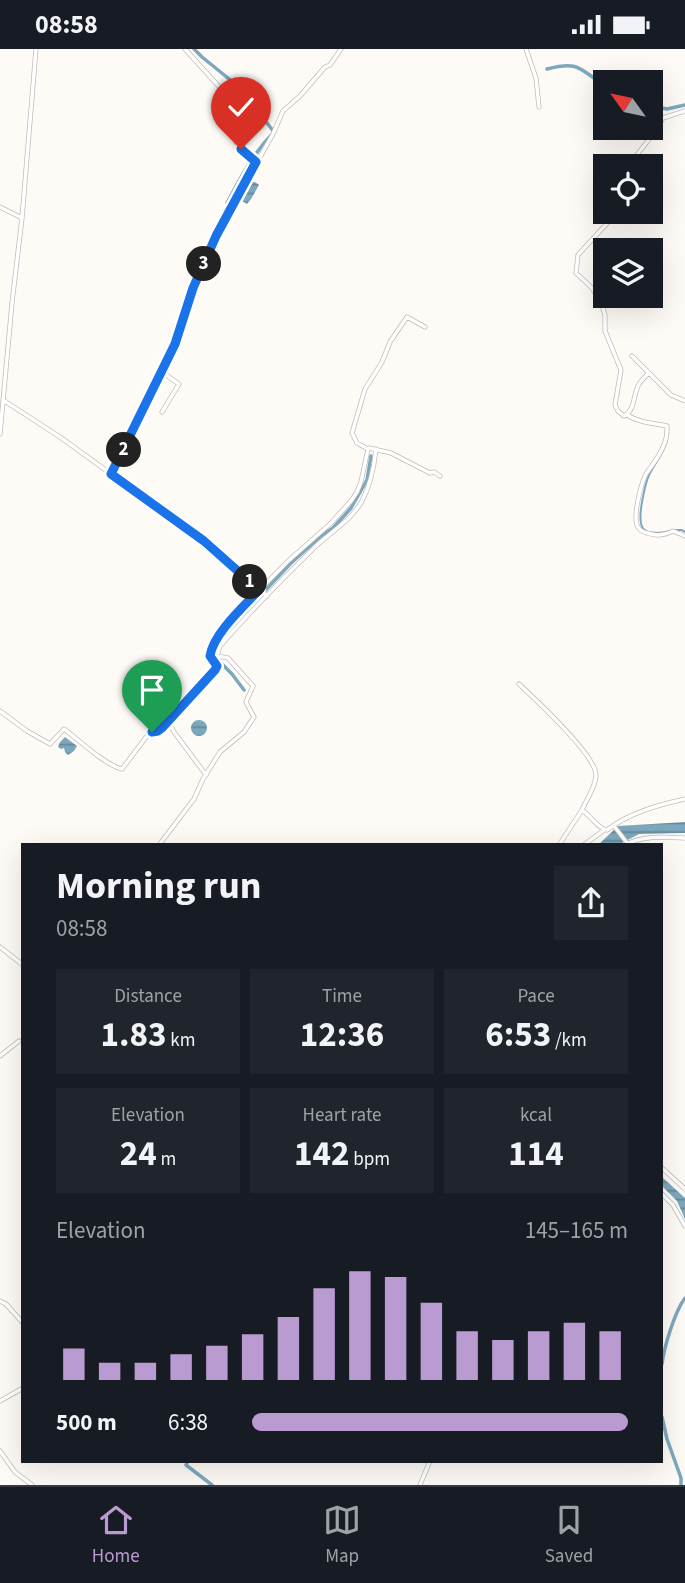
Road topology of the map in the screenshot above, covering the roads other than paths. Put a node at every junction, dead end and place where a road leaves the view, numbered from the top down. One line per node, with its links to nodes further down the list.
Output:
1 (36, 49): 10 (street)
2 (185, 49): 8 (street)
3 (341, 49): 8 (street)
4 (526, 49): 5 (street)
5 (539, 107)
6 (685, 111): 7 (street)
7 (638, 154)
8 (256, 162): 14 (street)
9 (0, 207): 10 (street)
10 (23, 218): 16 (street)
11 (606, 224): 19 (street)
12 (425, 327): 21 (street)
13 (632, 356): 15 (street)
14 (162, 372): 18 (street); 23 (street)
15 (649, 373): 17 (street); 19 (street)
16 (3, 400): 20 (street); 23 (street)
17 (685, 401)
18 (162, 412)
19 (627, 415): 25 (street)
20 (0, 434)
21 (367, 448): 22 (street); 26 (street)
22 (376, 449): 24 (street); 27 (street)
23 (111, 474): 26 (street)
24 (440, 476)
25 (685, 536)
26 (259, 590): 27 (street); 30 (street)
27 (267, 596): 31 (street)
28 (519, 684): 33 (street)
29 (0, 712): 30 (street)
30 (168, 720): 31 (street)
31 (206, 775): 37 (street)
32 (685, 799): 34 (street)
33 (582, 810): 35 (street); 38 (street)
34 (614, 826): 35 (street); 40 (street)
35 (604, 830): 39 (street)
36 (685, 838): 41 (street)
37 (161, 843)
38 (560, 843)
39 (587, 843)
40 (625, 843)
41 (629, 843)
42 (0, 947): 43 (street)
43 (21, 963)
44 (19, 1041): 45 (street)
45 (0, 1056)
46 (663, 1169): 47 (street)
47 (685, 1189)
48 (663, 1195): 49 (street)
49 (685, 1226)
50 (0, 1301): 51 (street)
51 (21, 1321)
52 (21, 1389): 53 (street)
53 (0, 1401)
54 (0, 1451): 56 (street)
55 (429, 1463): 57 (street)
56 (32, 1485)
57 (420, 1485)

